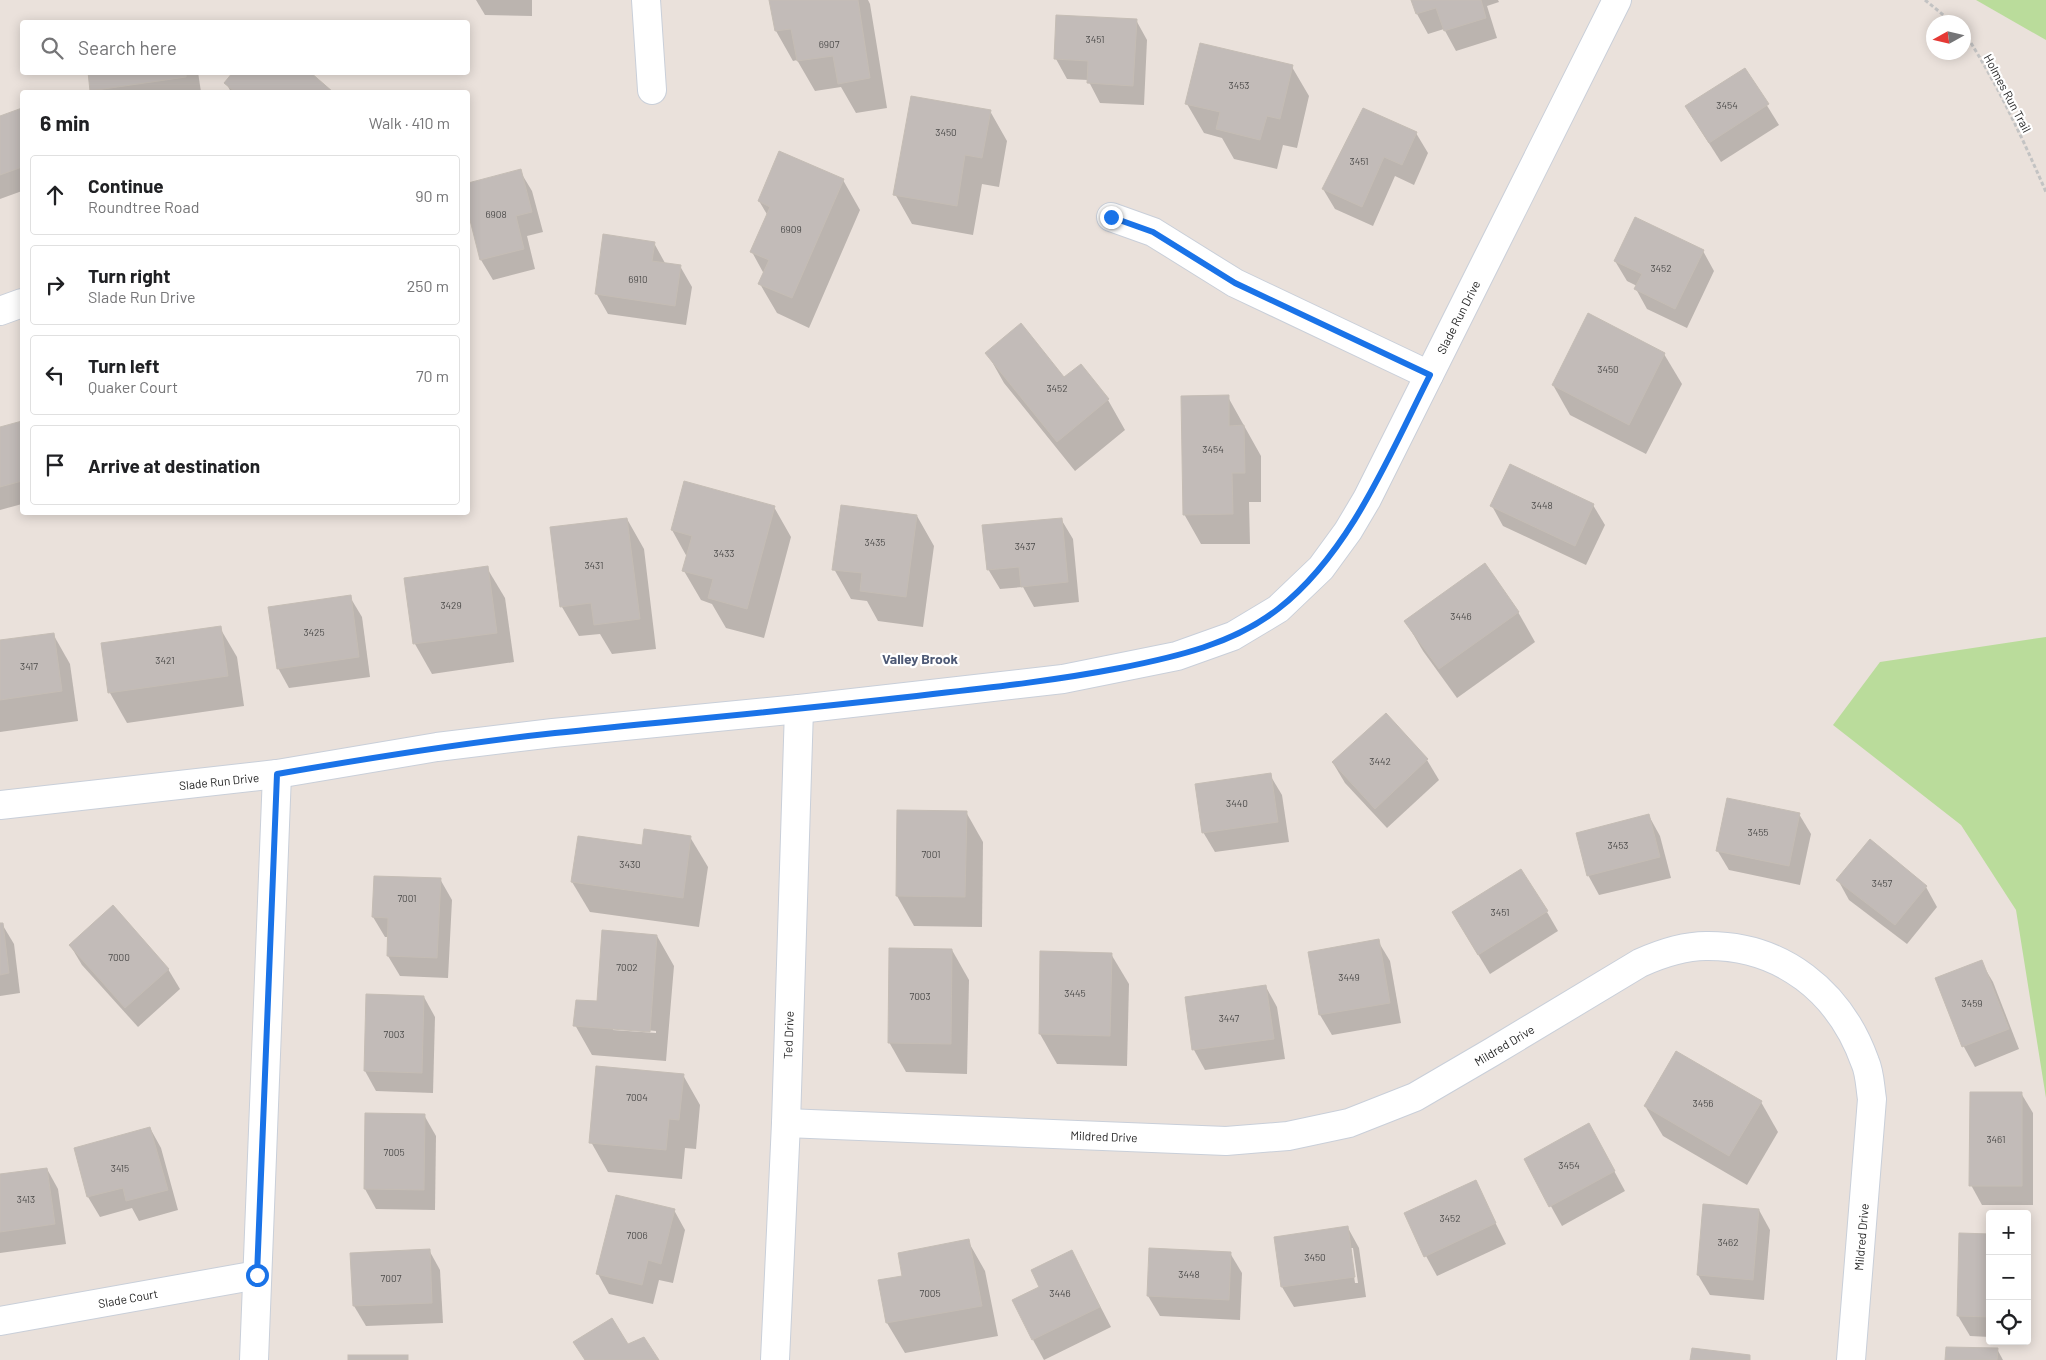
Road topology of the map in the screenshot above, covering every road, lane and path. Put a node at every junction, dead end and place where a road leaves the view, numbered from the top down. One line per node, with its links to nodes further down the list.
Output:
1 (646, 0): 6 (street)
2 (1617, 0): 11 (street, Slade Run Drive)
3 (1925, 0): 4 (path)
4 (1943, 15)
5 (1971, 43): 7 (path, Holmes Run Trail)
6 (652, 90)
7 (2046, 192)
8 (1111, 217): 11 (street)
9 (20, 304): 10 (street)
10 (0, 312)
11 (1430, 375): 12 (street, Slade Run Drive)
12 (799, 710): 13 (street, Slade Run Drive); 15 (street, Ted Drive)
13 (277, 774): 14 (street, Slade Run Drive); 16 (street)
14 (0, 805)
15 (786, 1124): 19 (street, Ted Drive); 20 (street, Mildred Drive)
16 (257, 1275): 17 (street, Slade Court); 18 (street)
17 (0, 1321)
18 (254, 1360)
19 (775, 1360)
20 (1851, 1360)

